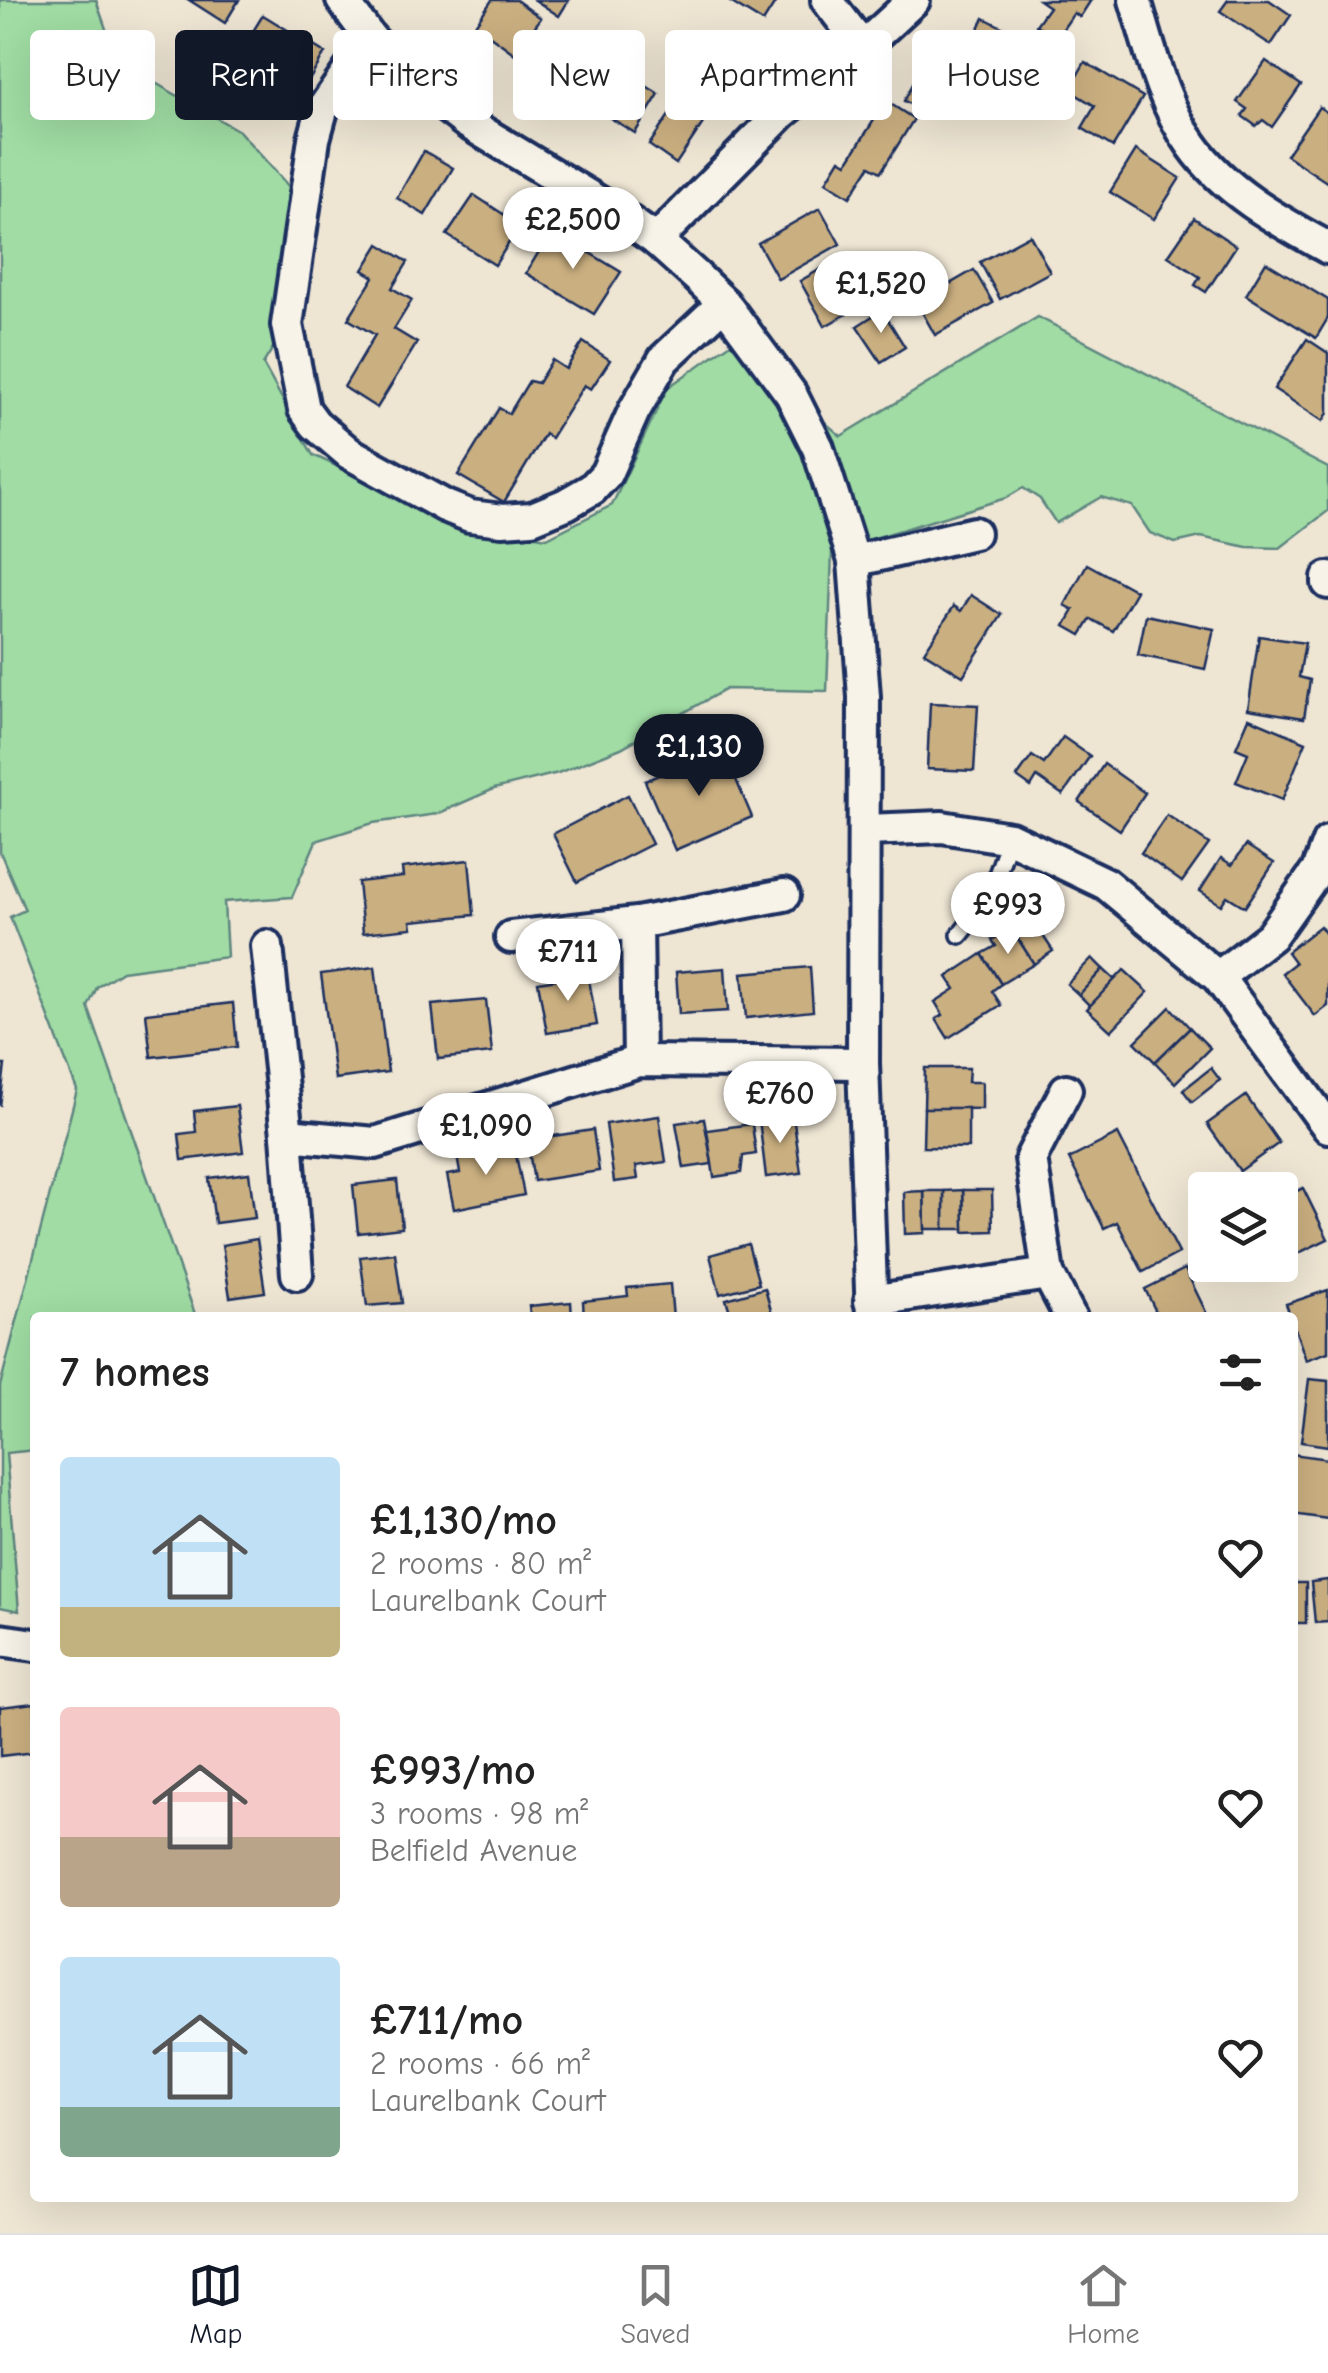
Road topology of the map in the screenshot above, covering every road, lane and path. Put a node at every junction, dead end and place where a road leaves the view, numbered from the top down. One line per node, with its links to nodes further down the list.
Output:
1 (342, 0): 5 (street)
2 (827, 0): 6 (street)
3 (914, 0): 7 (street)
4 (1135, 0): 12 (street)
5 (364, 30)
6 (851, 30)
7 (882, 30)
8 (333, 94): 13 (street)
9 (463, 120): 11 (street)
10 (775, 120): 11 (street)
11 (656, 240): 13 (street)
12 (1328, 248)
13 (724, 303): 15 (street)
14 (974, 532): 15 (street)
15 (854, 561): 16 (street)
16 (866, 830): 17 (street); 26 (street)
17 (1010, 838): 21 (lane); 24 (street)
18 (1328, 842): 24 (street)
19 (784, 895): 20 (street)
20 (637, 923): 22 (street); 25 (street)
21 (960, 934)
22 (511, 937)
23 (267, 946): 29 (street)
24 (1218, 977): 28 (street)
25 (639, 1061): 26 (street); 29 (street)
26 (863, 1063): 32 (street)
27 (1066, 1090): 31 (street)
28 (1328, 1127)
29 (287, 1135): 30 (street)
30 (296, 1274)
31 (1048, 1274): 32 (street); 33 (street)
32 (871, 1310)
33 (1068, 1312)
34 (0, 1640): 35 (street)
35 (30, 1644)

